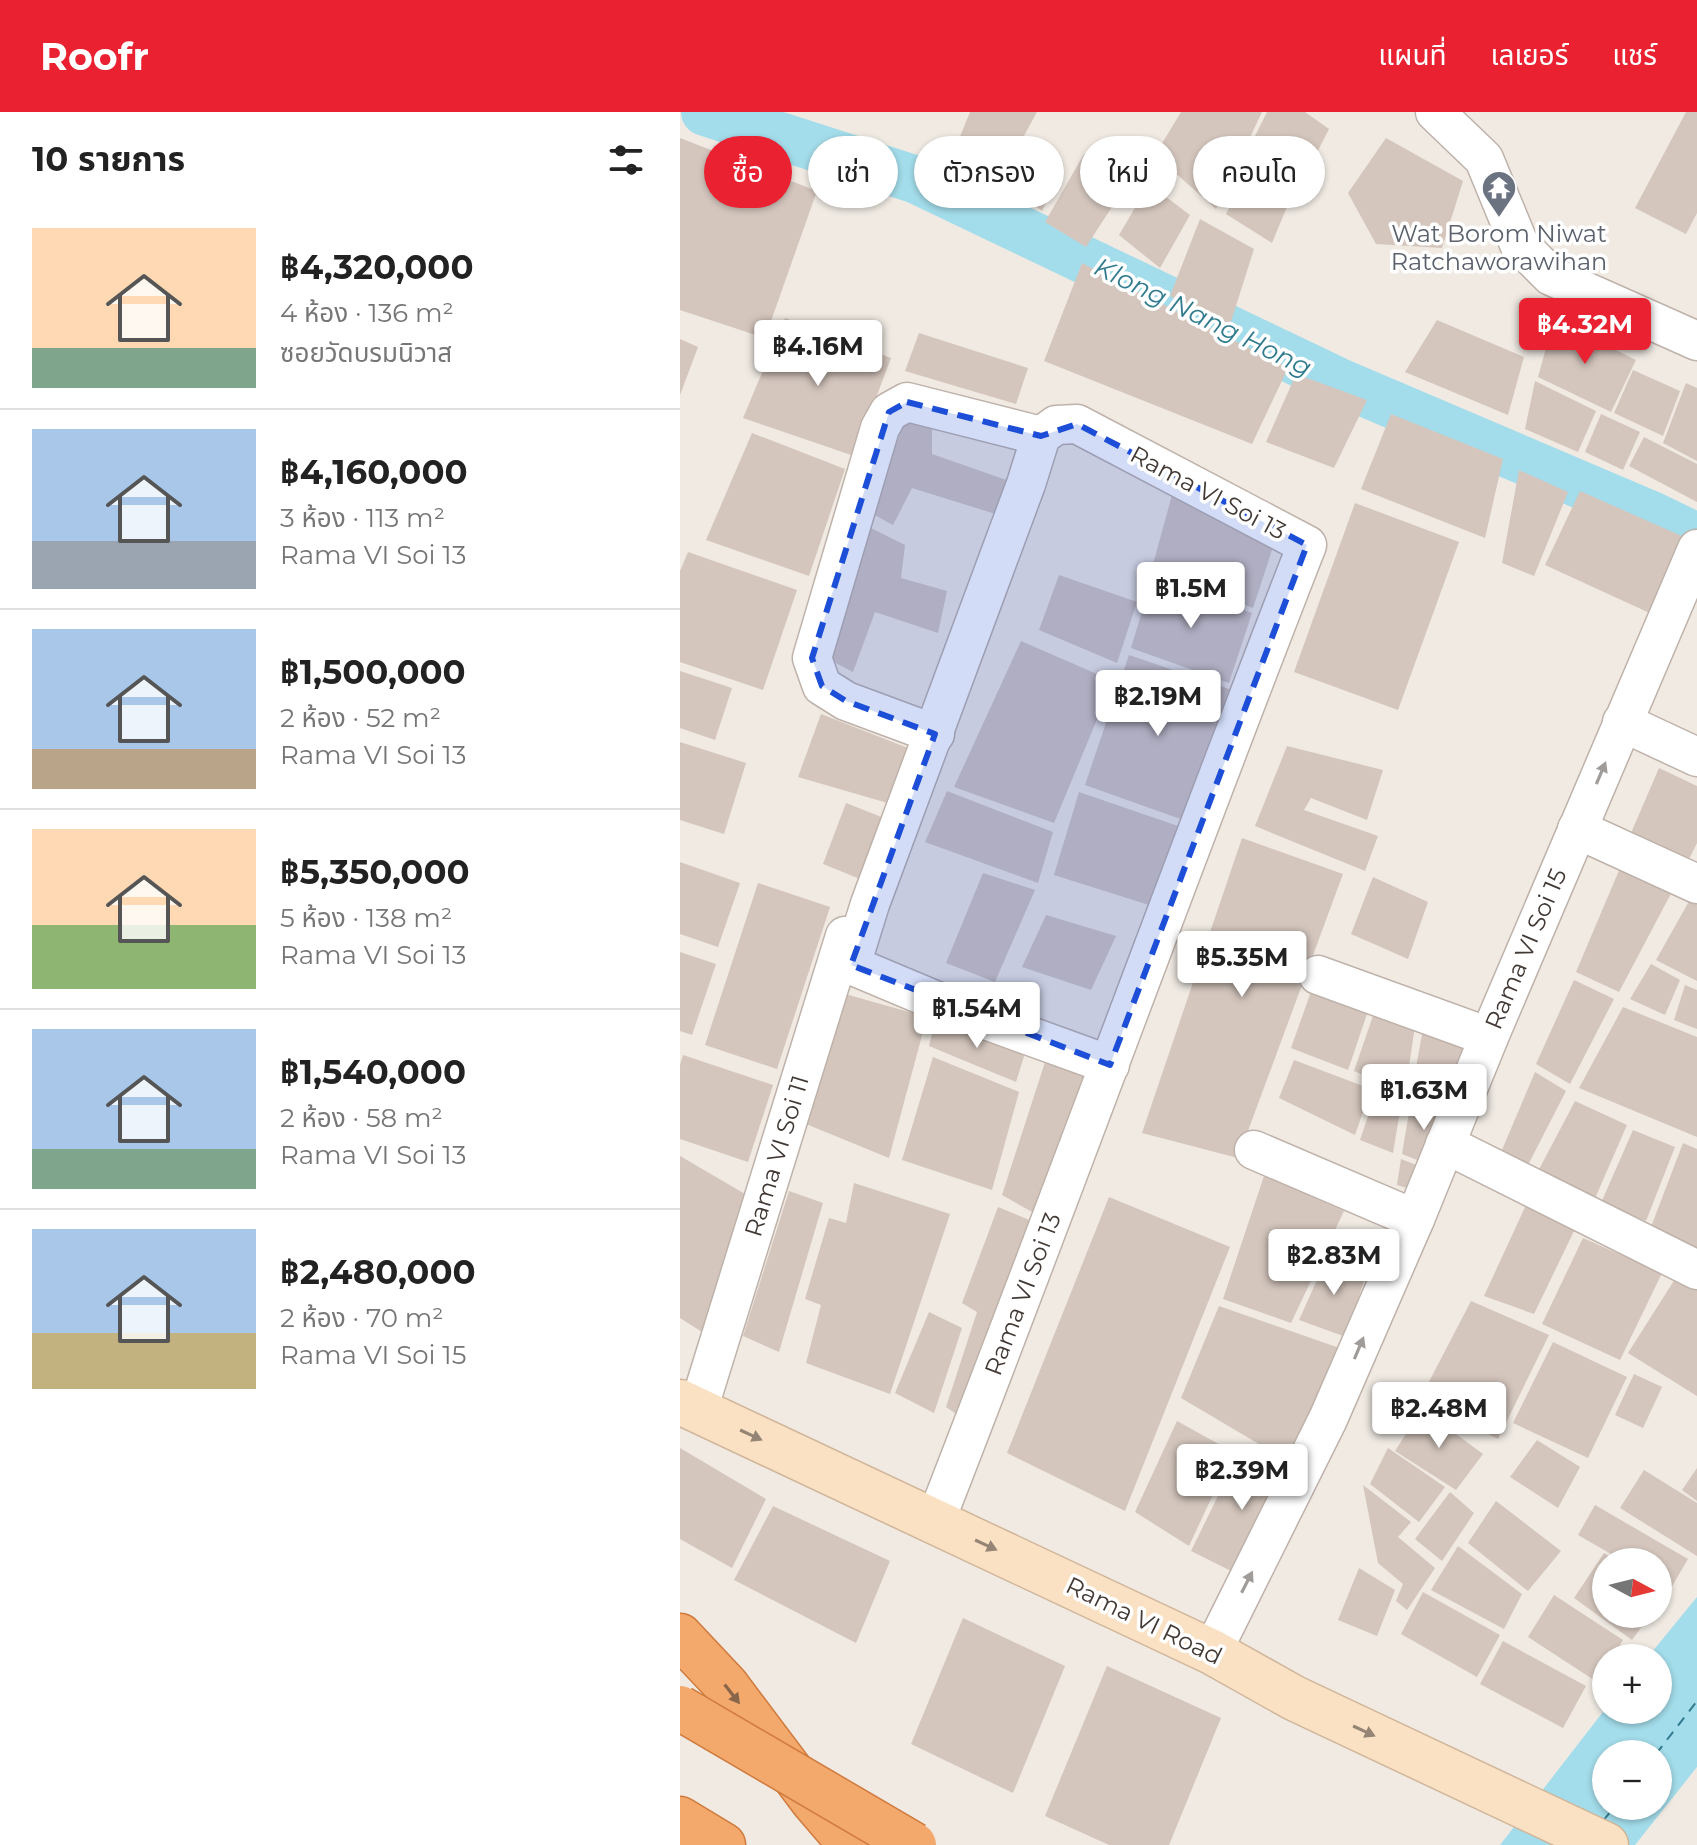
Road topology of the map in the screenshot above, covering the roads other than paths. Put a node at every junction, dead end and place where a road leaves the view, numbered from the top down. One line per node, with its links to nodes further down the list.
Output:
1 (1435, 112): 2 (street)
2 (1697, 341)
3 (1041, 436): 6 (street); 6 (street); 13 (street, Rama VI Soi 13)
4 (1694, 554): 5 (street, Rama VI Soi 15)
5 (1622, 722): 7 (street); 8 (street, Rama VI Soi 15, one-way to 5)
6 (935, 734): 13 (street)
7 (1697, 757)
8 (1577, 829): 9 (street); 12 (street, Rama VI Soi 15)
9 (1697, 884)
10 (855, 902): 18 (street, Rama VI Soi 11)
11 (1318, 975): 12 (street)
12 (1489, 1037): 14 (street, Rama VI Soi 15)
13 (1110, 1065): 19 (street, Rama VI Soi 13)
14 (1445, 1144): 16 (street, Rama VI Soi 15); 17 (street)
15 (1254, 1150): 16 (street)
16 (1415, 1219): 21 (street, Rama VI Soi 15, one-way to 16)
17 (1697, 1270)
18 (689, 1406): 19 (main road, Rama VI Road, one-way to 19)
19 (935, 1522): 21 (main road, Rama VI Road, one-way to 21)
20 (680, 1636): 25 (highway, one-way to 25, bridge)
21 (1212, 1652): 27 (main road, Rama VI Road, one-way to 27)
22 (680, 1708): 26 (highway, bridge)
23 (680, 1819): 24 (highway)
24 (723, 1845)
25 (851, 1845)
26 (914, 1845)
27 (1606, 1845)

